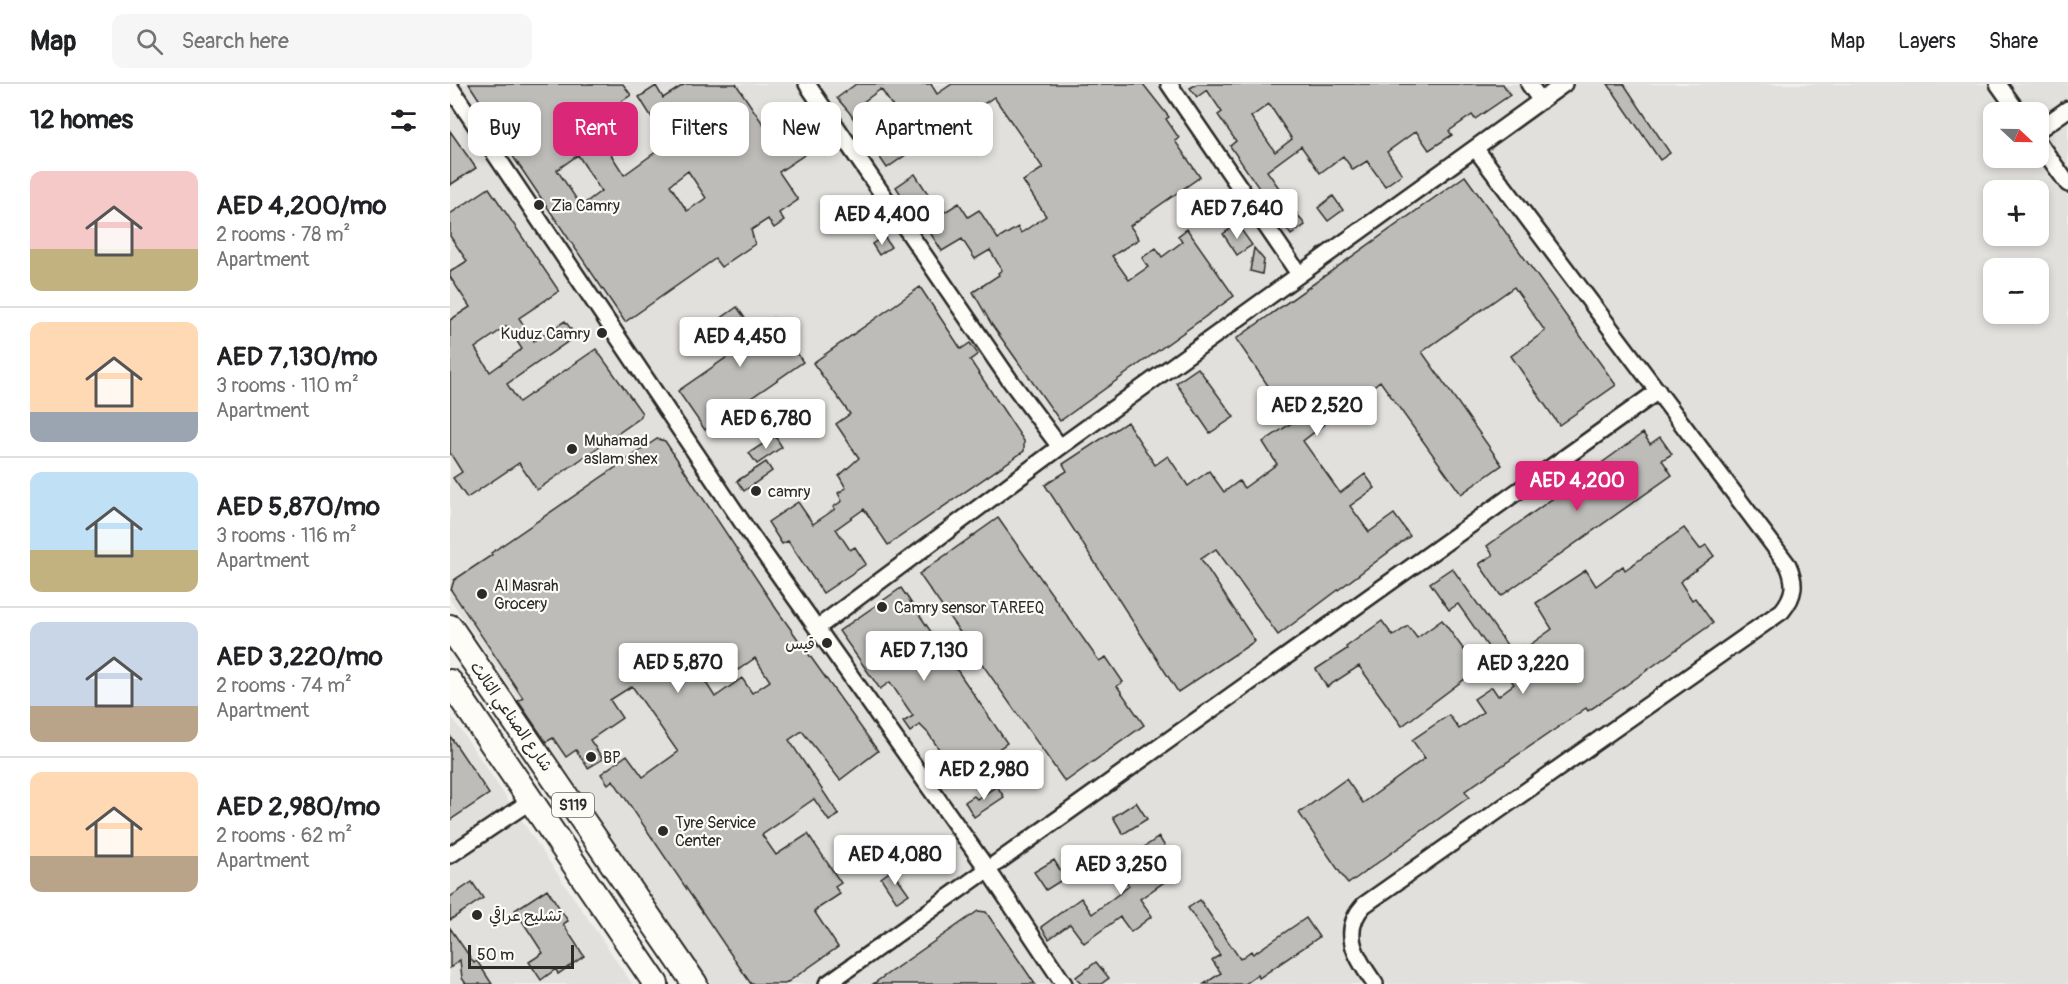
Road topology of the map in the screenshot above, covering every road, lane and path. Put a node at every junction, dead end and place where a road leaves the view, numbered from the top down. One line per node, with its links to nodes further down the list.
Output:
1 (807, 84): 16 (street)
2 (1169, 84): 14 (street)
3 (1529, 84): 7 (street)
4 (1564, 84): 7 (street)
5 (1998, 84): 8 (street)
6 (450, 87): 18 (street)
7 (1541, 101): 11 (street)
8 (2011, 102)
9 (2068, 110): 10 (street)
10 (2049, 123)
11 (1475, 148): 14 (street); 15 (street)
12 (2049, 157): 13 (street)
13 (2068, 184)
14 (1299, 274): 16 (street)
15 (1658, 392): 22 (street); 23 (street)
16 (1060, 447): 18 (street)
17 (450, 627): 25 (main road, شارع الصناعي الثالث / S119)
18 (817, 628): 22 (street)
19 (450, 682): 20 (main road, شارع الصناعي الثالث / S119)
20 (532, 800): 21 (street); 24 (main road, شارع الصناعي الثالث / S119)
21 (450, 855)
22 (988, 870): 26 (street); 27 (street)
23 (1369, 982)
24 (656, 984)
25 (695, 984)
26 (827, 984)
27 (1064, 984)

